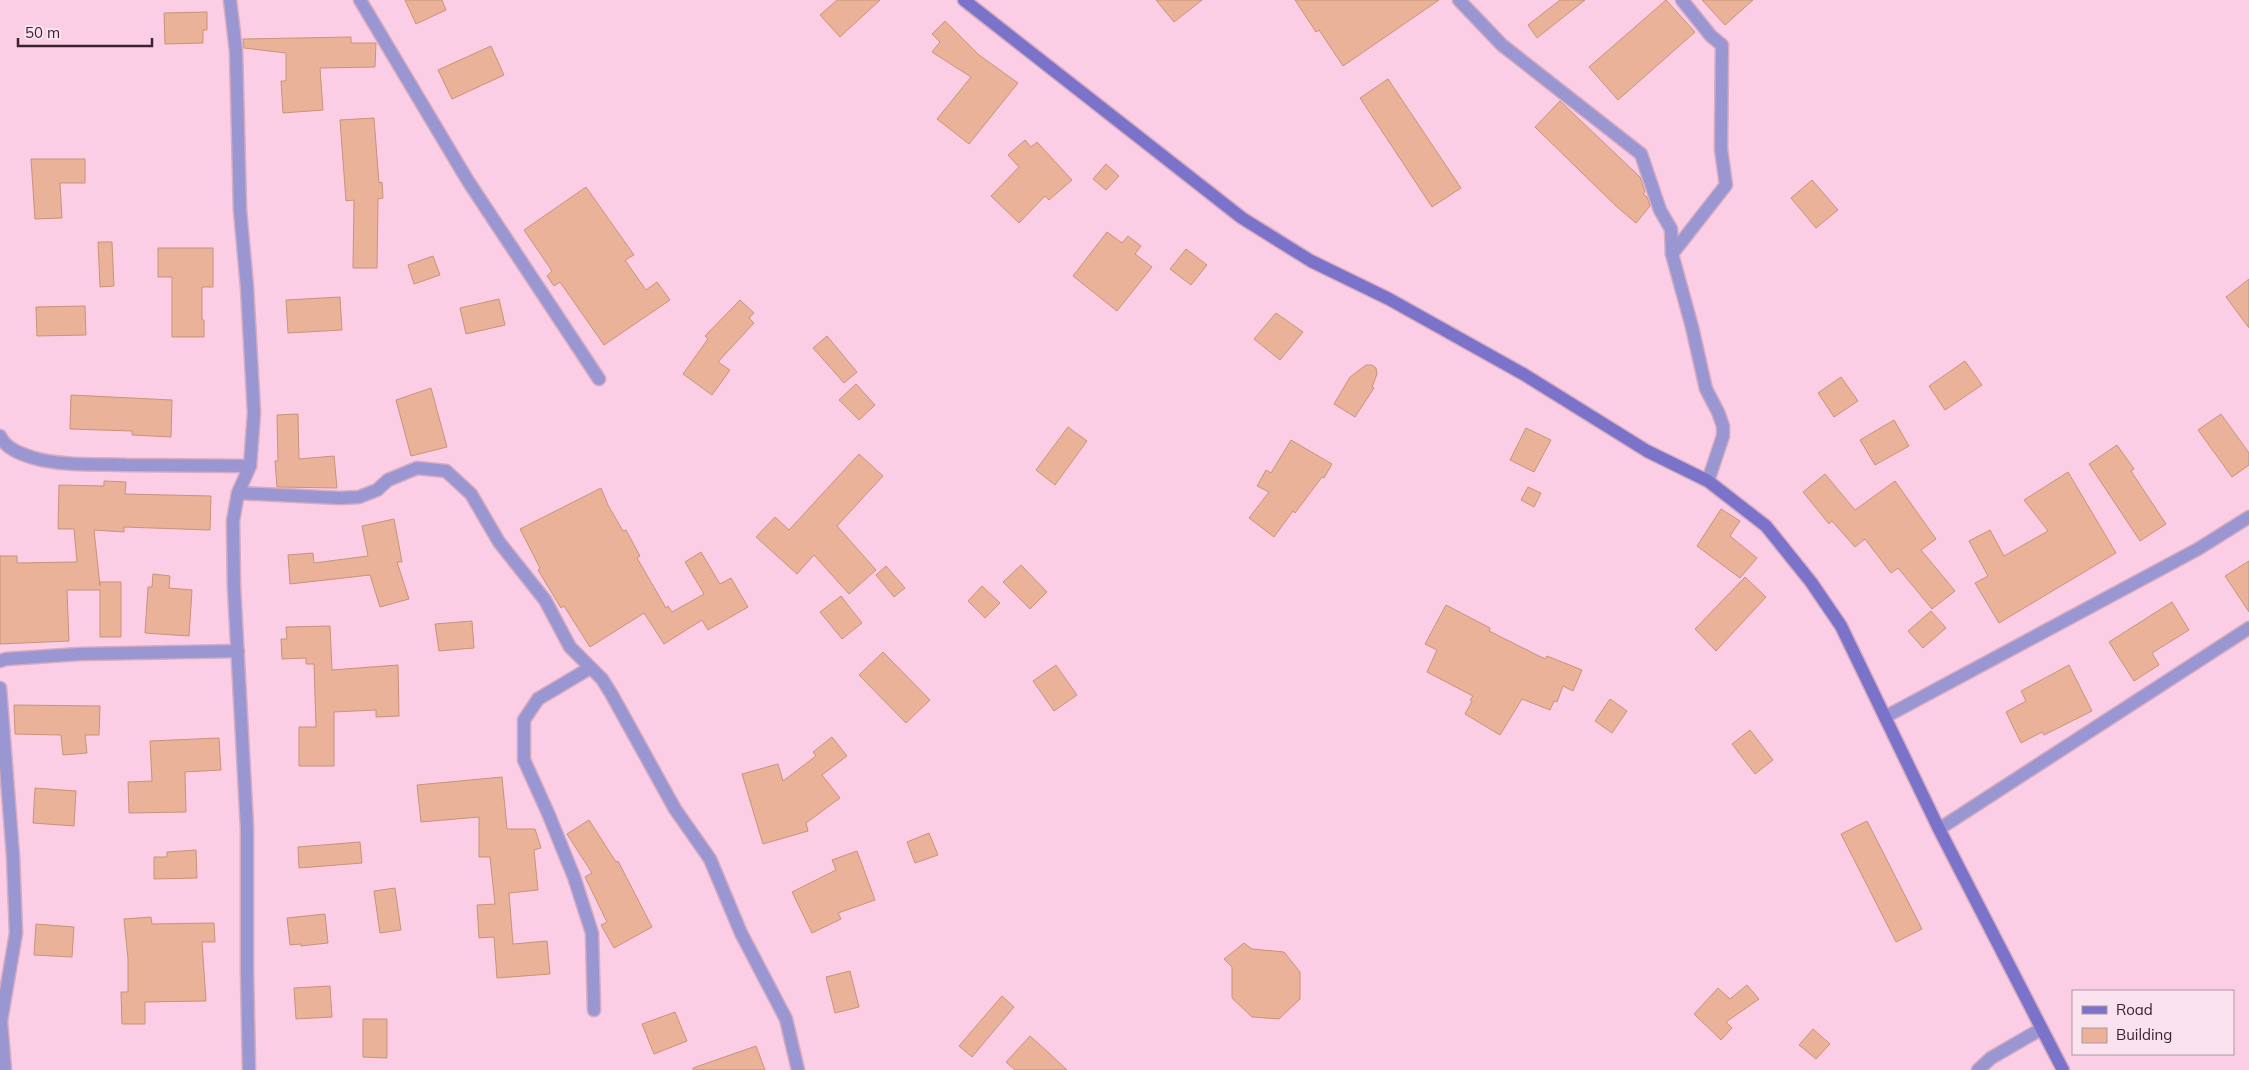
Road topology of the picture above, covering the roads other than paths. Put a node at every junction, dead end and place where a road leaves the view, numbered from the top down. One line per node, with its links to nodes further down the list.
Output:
1 (230, 0): 9 (street)
2 (360, 0): 7 (street)
3 (964, 0): 10 (main road)
4 (1459, 0): 6 (street)
5 (1682, 0): 6 (street)
6 (1672, 254): 10 (street)
7 (599, 379)
8 (2, 443): 9 (street)
9 (250, 466): 11 (street)
10 (1708, 481): 18 (main road)
11 (238, 493): 14 (street); 16 (street)
12 (2249, 516): 18 (street)
13 (2249, 628): 19 (street)
14 (238, 651): 15 (street); 24 (street)
15 (0, 663)
16 (590, 668): 20 (street); 25 (street)
17 (0, 688): 21 (street)
18 (1885, 717): 19 (main road)
19 (1939, 829): 22 (main road)
20 (594, 1010)
21 (0, 1021): 23 (street)
22 (2041, 1029): 26 (street); 27 (main road)
23 (5, 1070)
24 (250, 1070)
25 (798, 1070)
26 (1978, 1070)
27 (2063, 1070)

